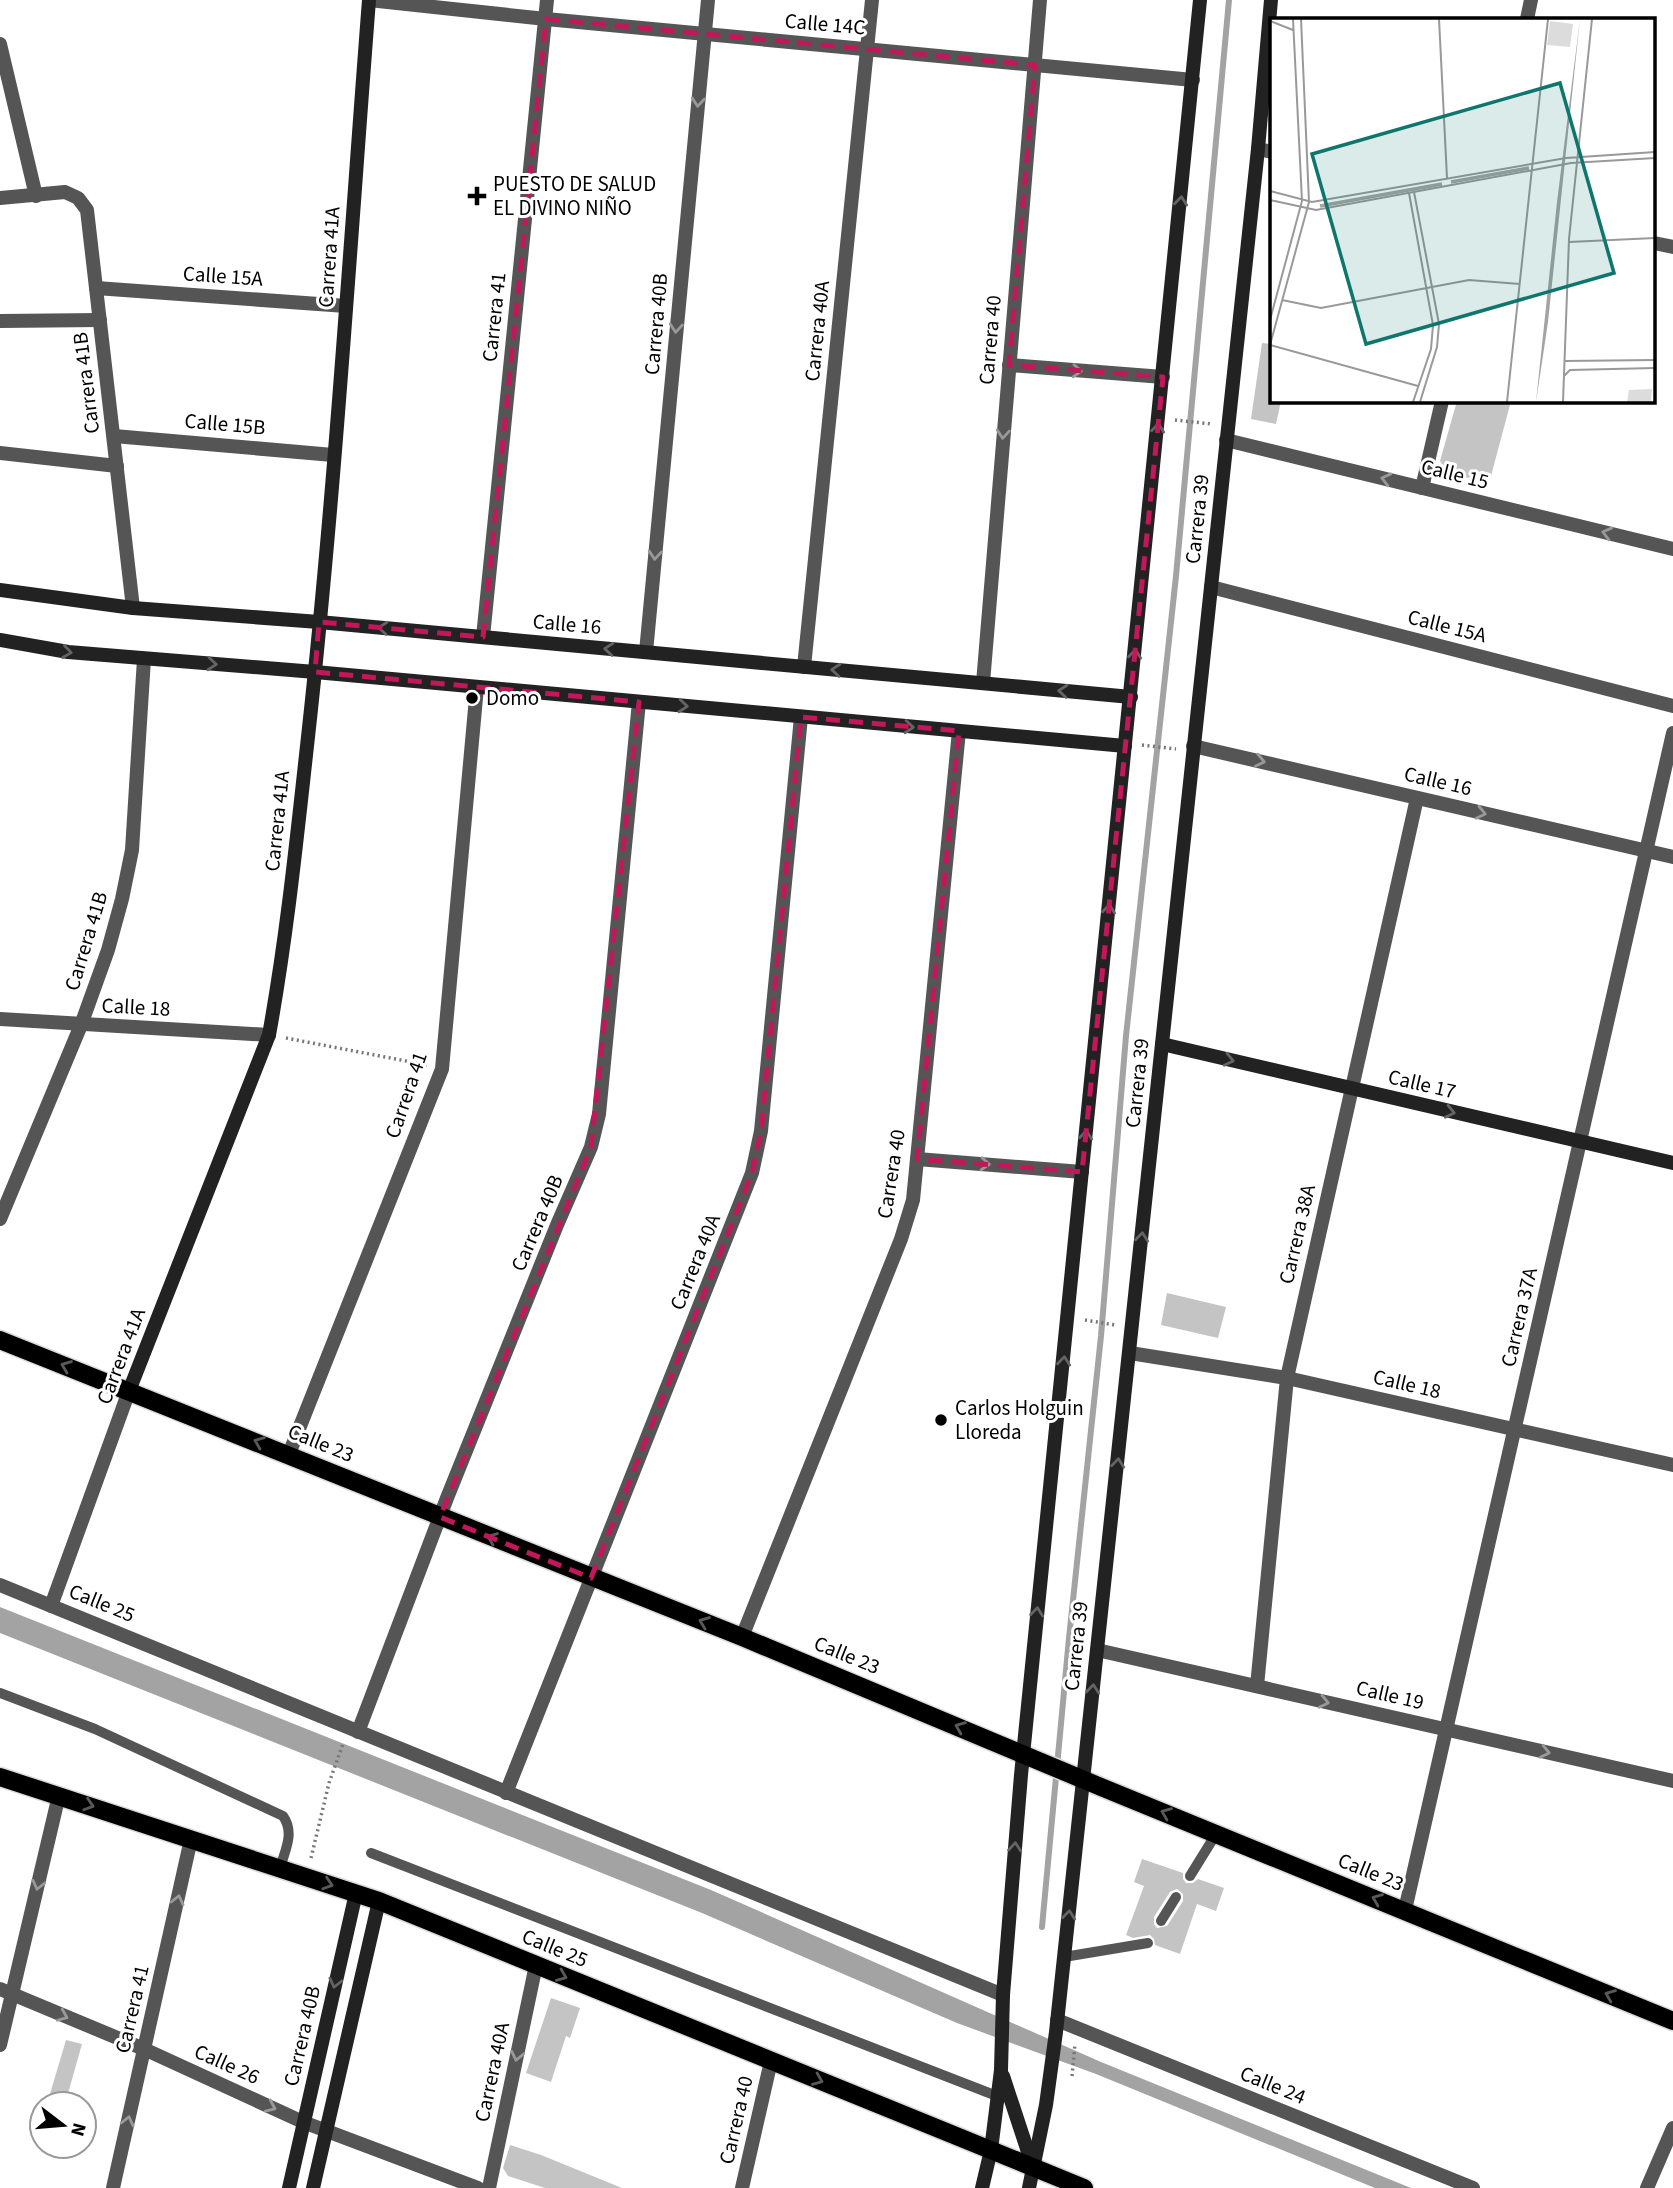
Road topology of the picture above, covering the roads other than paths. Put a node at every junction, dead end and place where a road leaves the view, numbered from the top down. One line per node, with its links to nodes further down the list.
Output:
1 (369, 0): 11 (street, Calle 14C); 23 (street, Carrera 41A)
2 (547, 0): 11 (street, Carrera 41)
3 (708, 0): 13 (street, Carrera 40B)
4 (872, 0): 15 (street, Carrera 40A)
5 (1040, 0): 16 (street, Carrera 40)
6 (1200, 0): 17 (street, Carrera 39)
7 (1271, 0): 9 (street, Carrera 39)
8 (1531, 0): 10 (street)
9 (1270, 18)
10 (1527, 18)
11 (546, 19): 13 (street, Calle 14C); 40 (street, Carrera 41)
12 (1270, 25): 19 (street, Carrera 39)
13 (704, 34): 15 (street, Calle 14C); 42 (street, Carrera 40B, one-way to 42)
14 (0, 44): 18 (street)
15 (867, 49): 16 (street, Calle 14C); 44 (street, Carrera 40A)
16 (1035, 65): 17 (street, Calle 14C); 26 (street, Carrera 40)
17 (1193, 80): 27 (street, Carrera 39, one-way to 17)
18 (6, 90): 20 (street)
19 (1265, 151): 30 (street, Carrera 39)
20 (36, 196): 21 (street); 22 (street, Carrera 41B)
21 (0, 198)
22 (96, 288): 23 (street, Calle 15A); 24 (street, Carrera 41B)
23 (346, 306): 32 (street, Carrera 41A)
24 (100, 320): 25 (street); 29 (street, Carrera 41B)
25 (0, 321)
26 (1009, 366): 27 (street, one-way to 27); 46 (street, Carrera 40, one-way to 46)
27 (1163, 377): 48 (street, Carrera 39, one-way to 27)
28 (1442, 402): 34 (street)
29 (114, 436): 32 (street, Calle 15B); 33 (street, Carrera 41B)
30 (1226, 440): 34 (street, Calle 15, one-way to 30); 36 (street, Carrera 39)
31 (0, 453): 33 (street)
32 (334, 455): 39 (street, Carrera 41A)
33 (117, 466): 38 (street, Carrera 41B)
34 (1422, 488): 35 (street, Calle 15, one-way to 34)
35 (1673, 549)
36 (1211, 587): 50 (street, Calle 15A); 55 (street, Carrera 39)
37 (0, 590): 38 (street, Calle 16)
38 (133, 608): 39 (street, Calle 16)
39 (319, 622): 40 (street, Calle 16, one-way to 39); 45 (street, Carrera 41A)
40 (483, 637): 42 (street, Calle 16, one-way to 40)
41 (0, 640): 43 (street, one-way to 43)
42 (646, 652): 44 (street, Calle 16)
43 (144, 659): 45 (street, one-way to 45); 60 (street, Carrera 41B)
44 (804, 667): 46 (street, Calle 16, one-way to 44)
45 (315, 672): 47 (street); 61 (street, Carrera 41A)
46 (983, 684): 48 (street, Calle 16, one-way to 46)
47 (477, 687): 49 (street); 74 (street, Carrera 41)
48 (1130, 697): 54 (street, Carrera 39)
49 (639, 702): 51 (street, one-way to 51); 76 (street, Carrera 40B)
50 (1673, 706)
51 (801, 717): 52 (street, one-way to 52); 77 (street, Carrera 40A)
52 (959, 731): 54 (street); 65 (street, Carrera 40)
53 (1673, 733): 57 (street, Carrera 37A)
54 (1131, 745): 67 (street, Carrera 39, one-way to 54)
55 (1187, 748): 56 (street, Calle 16, one-way to 56); 62 (street, Carrera 39)
56 (1417, 798): 57 (street, Calle 16, one-way to 57); 63 (street, Carrera 38A)
57 (1646, 851): 58 (street, Calle 16); 64 (street, Carrera 37A)
58 (1673, 857)
59 (0, 1019): 60 (street, Calle 18)
60 (81, 1025): 61 (street, Calle 18); 68 (street, Carrera 41B)
61 (269, 1035): 72 (street, Carrera 41A)
62 (1162, 1044): 63 (street, Calle 17, one-way to 63); 70 (street, Carrera 39, one-way to 62)
63 (1351, 1089): 64 (street, Calle 17, one-way to 64); 71 (street, Carrera 38A)
64 (1580, 1142): 66 (street, Calle 17); 73 (street, Carrera 37A)
65 (917, 1159): 67 (street, one-way to 67); 80 (street, Carrera 40)
66 (1673, 1163)
67 (1082, 1172): 86 (street, Carrera 39, one-way to 67)
68 (0, 1219)
69 (0, 1340): 72 (main road, Calle 23, one-way to 69)
70 (1130, 1353): 71 (street, Calle 18); 81 (street, Carrera 39, one-way to 70)
71 (1287, 1378): 73 (street, Calle 18); 82 (street, Carrera 38A)
72 (129, 1391): 74 (main road, Calle 23, one-way to 72); 79 (street, Carrera 41A)
73 (1514, 1431): 75 (street, Calle 18); 84 (street, Carrera 37A)
74 (289, 1454): 76 (main road, Calle 23)
75 (1673, 1465)
76 (440, 1517): 77 (main road, Calle 23, one-way to 76); 85 (street, Carrera 40B)
77 (591, 1578): 80 (main road, Calle 23, one-way to 77); 90 (street, Carrera 40A)
78 (0, 1585): 79 (street, Calle 25)
79 (51, 1606): 85 (street, Calle 25)
80 (742, 1637): 86 (main road, Calle 23, one-way to 80)
81 (1097, 1650): 82 (street, Calle 19); 88 (street, Carrera 39, one-way to 81)
82 (1257, 1686): 84 (street, Calle 19, one-way to 84)
83 (0, 1693): 95 (lane)
84 (1446, 1730): 89 (street, Calle 19, one-way to 89); 100 (street, Carrera 37A)
85 (358, 1732): 90 (street, Calle 25)
86 (1028, 1755): 88 (main road, Calle 23); 106 (street, Carrera 39, one-way to 86)
87 (0, 1777): 91 (main road, Calle 25)
88 (1084, 1780): 92 (main road, Calle 23, one-way to 88); 103 (street, Carrera 39, one-way to 88)
89 (1673, 1781)
90 (506, 1793): 106 (street, Calle 25)
91 (59, 1795): 93 (main road, Calle 25, one-way to 93); 105 (street, one-way to 105)
92 (1216, 1834): 96 (lane); 100 (main road, Calle 23, one-way to 92)
93 (191, 1839): 95 (main road, Calle 25); 110 (street, Carrera 41, one-way to 93)
94 (371, 1853): 113 (lane)
95 (280, 1868): 97 (main road, Calle 25, one-way to 97)
96 (1190, 1876)
97 (356, 1893): 99 (main road, Calle 25); 115 (street, Carrera 40B, one-way to 115)
98 (1177, 1897): 101 (lane)
99 (379, 1900): 104 (main road, Calle 25); 117 (street, Carrera 40B)
100 (1405, 1910): 107 (main road, Calle 23, one-way to 100)
101 (1161, 1922)
102 (1148, 1942): 103 (lane)
103 (1064, 1957): 108 (street, Carrera 39)
104 (536, 1965): 111 (main road, Calle 25, one-way to 111); 124 (street, Carrera 40A, one-way to 124)
105 (6, 1992): 109 (street); 110 (street, Calle 26, one-way to 110)
106 (1003, 1995): 112 (street, Carrera 39)
107 (1673, 2021)
108 (1056, 2026): 119 (street, Carrera 39); 129 (street, Calle 24)
109 (0, 2045)
110 (144, 2049): 115 (street, Calle 26, one-way to 115); 120 (street, Carrera 41, one-way to 110)
111 (771, 2061): 118 (main road, Calle 25, one-way to 118); 125 (street, Carrera 40)
112 (1001, 2070): 113 (street, Carrera 39); 114 (street, Carrera 39)
113 (999, 2096): 114 (lane); 118 (street, Carrera 39)
114 (1013, 2105): 119 (street, Carrera 39)
115 (303, 2122): 117 (street, Calle 26); 121 (street, Carrera 40B)
116 (1673, 2128): 130 (street)
117 (325, 2130): 122 (street, Carrera 40B); 123 (street, Calle 26)
118 (991, 2150): 119 (main road, Calle 25); 126 (street, Carrera 39)
119 (1033, 2168): 127 (street, Carrera 39); 128 (main road, Calle 25)
120 (113, 2188)
121 (289, 2188)
122 (313, 2188)
123 (478, 2188)
124 (489, 2188)
125 (742, 2188)
126 (982, 2188)
127 (1029, 2188)
128 (1084, 2188)
129 (1473, 2188)
130 (1647, 2188)

